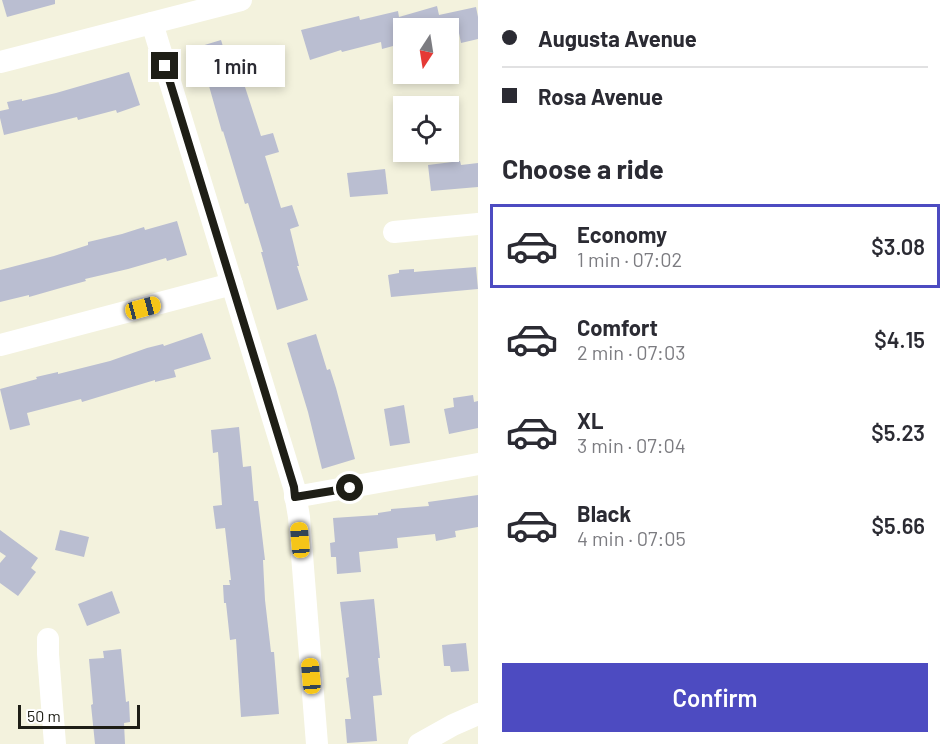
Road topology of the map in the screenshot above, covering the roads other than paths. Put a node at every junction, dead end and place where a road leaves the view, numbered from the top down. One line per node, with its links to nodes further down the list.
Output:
1 (241, 0): 2 (street)
2 (152, 23): 3 (street); 6 (street)
3 (0, 62)
4 (478, 224): 5 (street)
5 (394, 232)
6 (232, 284): 7 (street); 9 (street)
7 (0, 345)
8 (478, 464): 9 (street)
9 (295, 497): 13 (street)
10 (48, 639): 12 (street)
11 (478, 714): 14 (street)
12 (56, 744)
13 (317, 744)
14 (419, 744)

